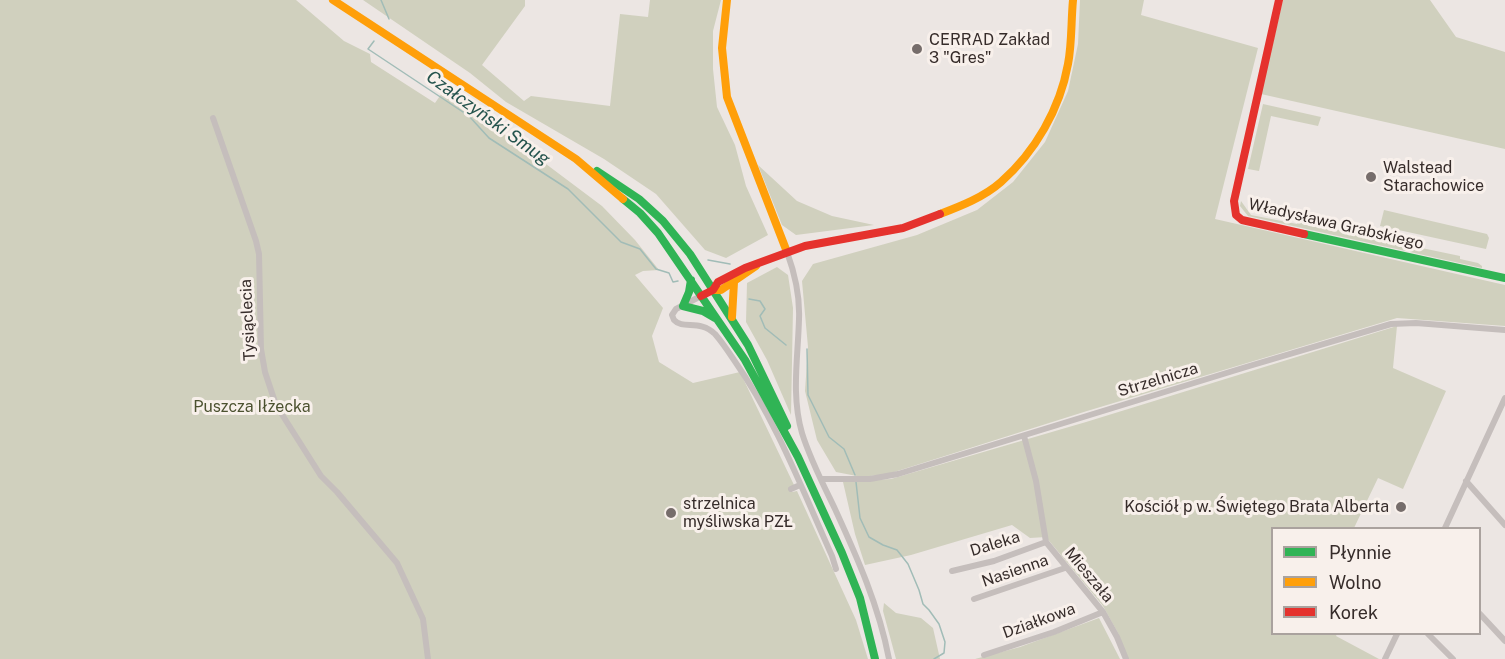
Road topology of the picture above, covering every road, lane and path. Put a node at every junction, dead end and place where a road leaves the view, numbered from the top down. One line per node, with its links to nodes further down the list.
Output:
1 (333, 0): 6 (main road)
2 (727, 0): 7 (main road)
3 (1073, 0): 7 (main road)
4 (1279, 0): 9 (main road, Władysława Grabskiego)
5 (213, 118): 39 (street, Tysiąclecia)
6 (580, 162): 8 (main road); 10 (main road)
7 (787, 252): 11 (main road); 21 (street)
8 (701, 272): 11 (main road); 12 (main road)
9 (1505, 278)
10 (691, 280): 13 (main road); 14 (main road)
11 (731, 280): 12 (main road); 15 (main road)
12 (713, 290): 13 (main road); 15 (main road)
13 (702, 296): 14 (street); 16 (main road)
14 (683, 306): 16 (main road); 23 (street)
15 (732, 319): 20 (main road)
16 (720, 322): 20 (main road)
17 (1505, 330): 19 (street, Strzelnicza)
18 (1505, 398): 22 (street)
19 (1024, 436): 21 (street, Strzelnicza); 27 (street, Mieszała)
20 (798, 457): 40 (main road)
21 (821, 479): 41 (street)
22 (1466, 482): 25 (street); 26 (street)
23 (800, 485): 24 (street); 28 (street)
24 (791, 489)
25 (1505, 525)
26 (1445, 527)
27 (1046, 542): 29 (street, Mieszała); 30 (street, Daleka)
28 (836, 568)
29 (1065, 568): 31 (street, Nasienna); 32 (street, Mieszała)
30 (952, 571)
31 (974, 599)
32 (1103, 612): 37 (street, Działkowa); 42 (street, Mieszała)
33 (1481, 616): 36 (street)
34 (1396, 635): 38 (street)
35 (1430, 635): 43 (street)
36 (1505, 641)
37 (984, 654)
38 (1388, 658)
39 (428, 659)
40 (875, 659)
41 (889, 659)
42 (1126, 659)
43 (1454, 659)

